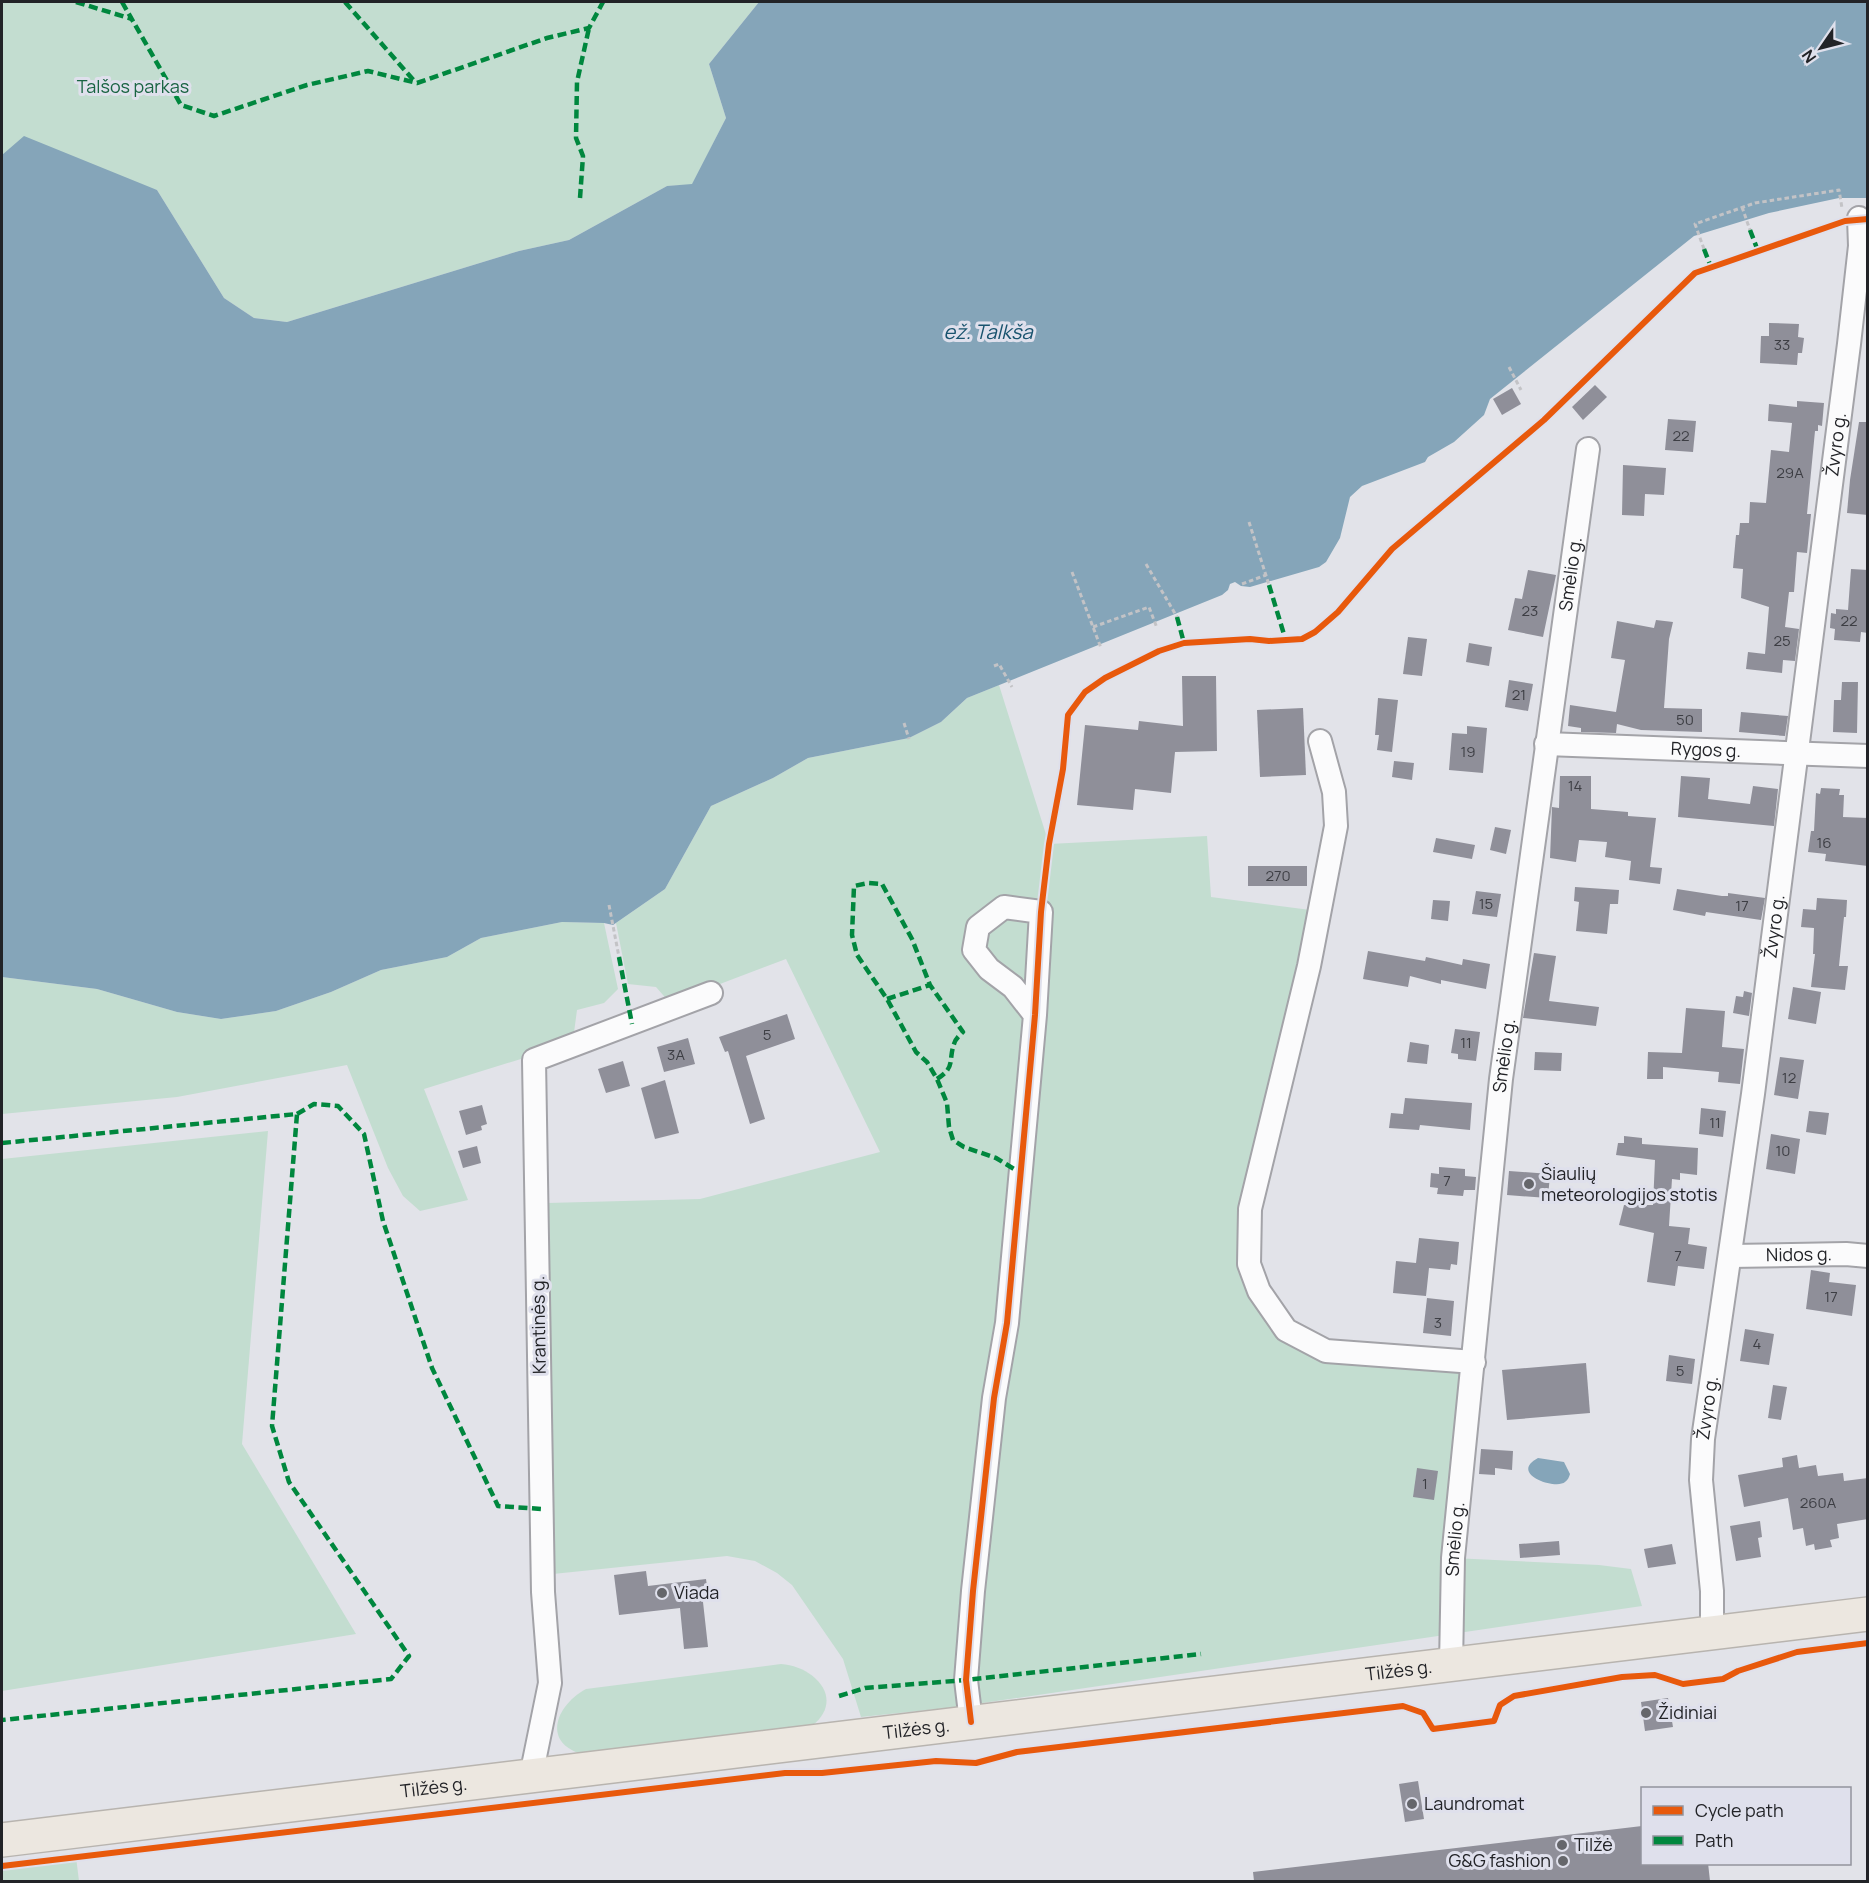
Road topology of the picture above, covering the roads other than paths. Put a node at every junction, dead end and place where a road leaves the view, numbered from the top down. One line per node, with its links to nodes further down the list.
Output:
1 (1851, 214): 5 (street, Žvyro g.)
2 (1588, 449): 4 (street, Smėlio g.)
3 (1320, 741): 11 (street)
4 (1546, 744): 5 (street, Rygos g.); 11 (street, Smėlio g.)
5 (1797, 754): 6 (street, Rygos g.); 9 (street, Žvyro g.)
6 (1868, 756)
7 (711, 993): 16 (street, Krantinės g.)
8 (1035, 1015): 8 (street); 15 (street)
9 (1730, 1256): 10 (street, Nidos g.); 13 (street, Žvyro g.)
10 (1868, 1256)
11 (1474, 1362): 14 (street, Smėlio g.)
12 (1868, 1614): 13 (highway, Tilžės g.)
13 (1712, 1634): 14 (highway, Tilžės g.)
14 (1451, 1665): 15 (highway, Tilžės g.)
15 (971, 1722): 16 (highway, Tilžės g.)
16 (531, 1776): 17 (highway, Tilžės g.)
17 (2, 1840)

